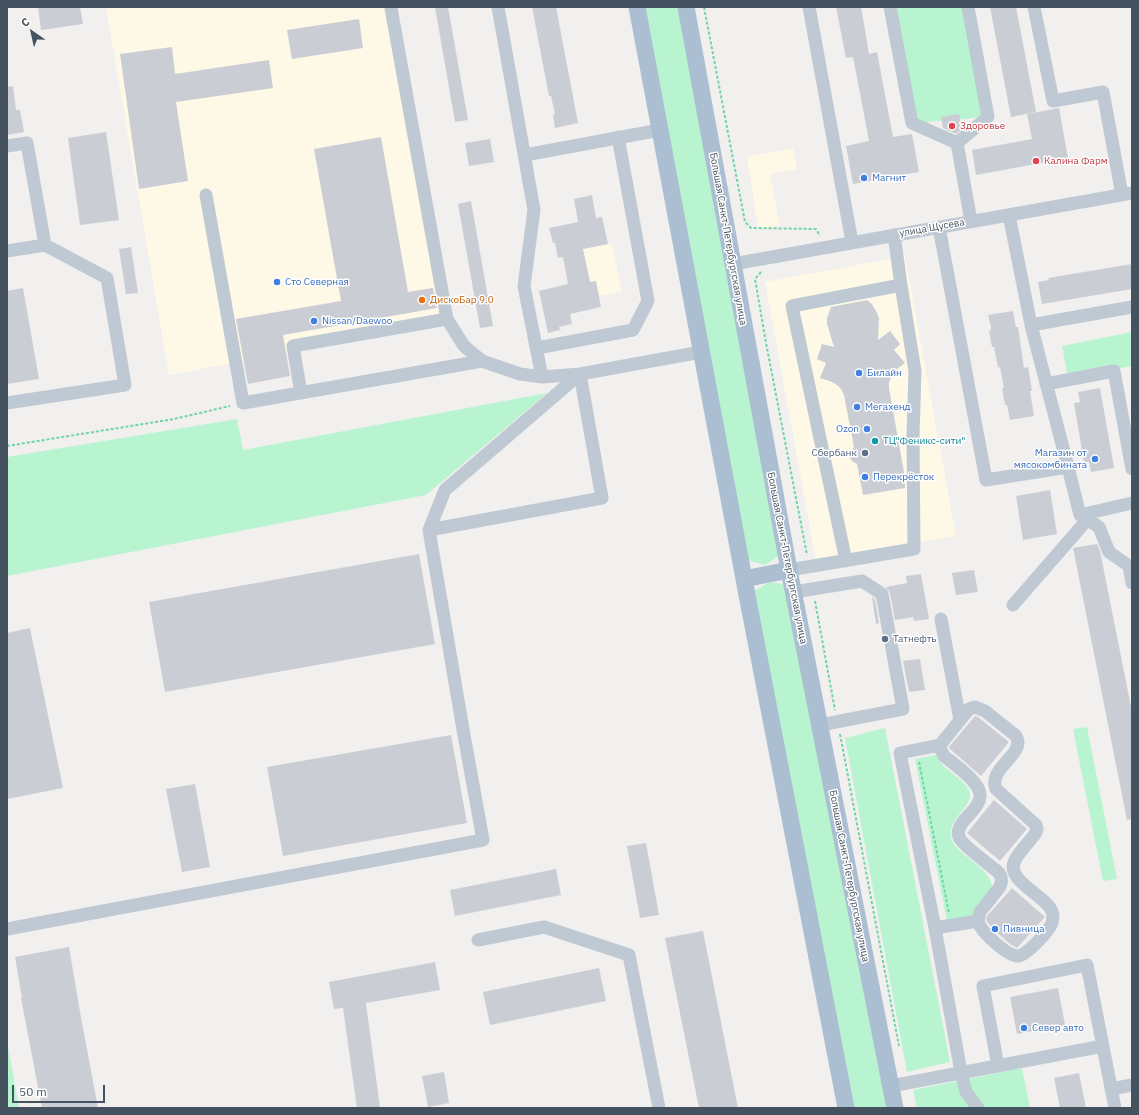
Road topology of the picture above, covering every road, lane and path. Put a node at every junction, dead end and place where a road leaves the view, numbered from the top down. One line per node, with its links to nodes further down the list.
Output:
1 (498, 7): 14 (street)
2 (638, 7): 10 (main road)
3 (686, 7): 25 (main road, Большая Санкт-Петербургская улица)
4 (704, 7): 23 (path)
5 (809, 7): 21 (street)
6 (890, 7): 12 (street)
7 (968, 7): 12 (street)
8 (1034, 7): 15 (street)
9 (392, 8): 29 (street)
10 (660, 130): 11 (street); 32 (main road)
11 (618, 137): 14 (street); 31 (street)
12 (957, 144): 18 (street)
13 (7, 146): 22 (street)
14 (524, 155): 31 (street)
15 (1127, 194): 17 (street, улица Щусева)
16 (206, 195): 39 (street)
17 (1009, 214): 18 (street, улица Щусева); 30 (street)
18 (972, 221): 19 (street, улица Щусева)
19 (939, 227): 20 (street, улица Щусева); 42 (street)
20 (894, 235): 21 (street, улица Щусева); 27 (street)
21 (852, 242): 23 (street, улица Щусева)
22 (45, 245): 24 (street); 38 (street)
23 (824, 247): 25 (street, улица Щусева)
24 (7, 251)
25 (733, 264): 49 (main road, Большая Санкт-Петербургская улица)
26 (764, 269): 48 (path)
27 (900, 285): 46 (street); 46 (street)
28 (1132, 307): 30 (street)
29 (447, 319): 33 (street); 37 (street)
30 (1031, 325): 36 (street)
31 (537, 348): 35 (street)
32 (702, 352): 34 (street); 50 (main road)
33 (482, 361): 35 (street); 37 (street)
34 (580, 374): 35 (street); 45 (street); 45 (street)
35 (542, 377)
36 (1046, 384): 41 (street); 42 (street)
37 (301, 393): 39 (street)
38 (7, 403)
39 (243, 403): 40 (path)
40 (7, 446)
41 (1132, 465)
42 (1068, 467): 44 (street)
43 (1132, 503): 44 (street)
44 (1083, 518): 47 (street); 54 (street)
45 (429, 530): 64 (street)
46 (846, 561): 48 (street)
47 (1130, 566): 51 (street)
48 (809, 567): 49 (street)
49 (789, 570): 50 (main road); 53 (main road, Большая Санкт-Петербургская улица)
50 (744, 579): 74 (main road)
51 (1132, 583)
52 (813, 590): 53 (street); 57 (path); 57 (street)
53 (794, 592): 58 (main road, Большая Санкт-Петербургская улица)
54 (1013, 605)
55 (941, 619): 56 (street)
56 (960, 720): 59 (street); 62 (street)
57 (838, 722): 58 (street); 67 (path)
58 (820, 725): 71 (main road, Большая Санкт-Петербургская улица)
59 (940, 745): 62 (street); 63 (street)
60 (919, 761): 61 (path)
61 (950, 918)
62 (978, 921): 63 (street)
63 (935, 928): 69 (street)
64 (7, 929)
65 (478, 940): 73 (street)
66 (1103, 1046): 68 (street); 68 (street); 72 (street)
67 (900, 1048)
68 (998, 1066): 69 (street)
69 (961, 1072): 71 (street); 76 (street)
70 (1132, 1085): 72 (street)
71 (891, 1086): 75 (main road, Большая Санкт-Петербургская улица)
72 (1111, 1089): 77 (street)
73 (659, 1108)
74 (846, 1108)
75 (895, 1108)
76 (978, 1108)
77 (1115, 1108)

